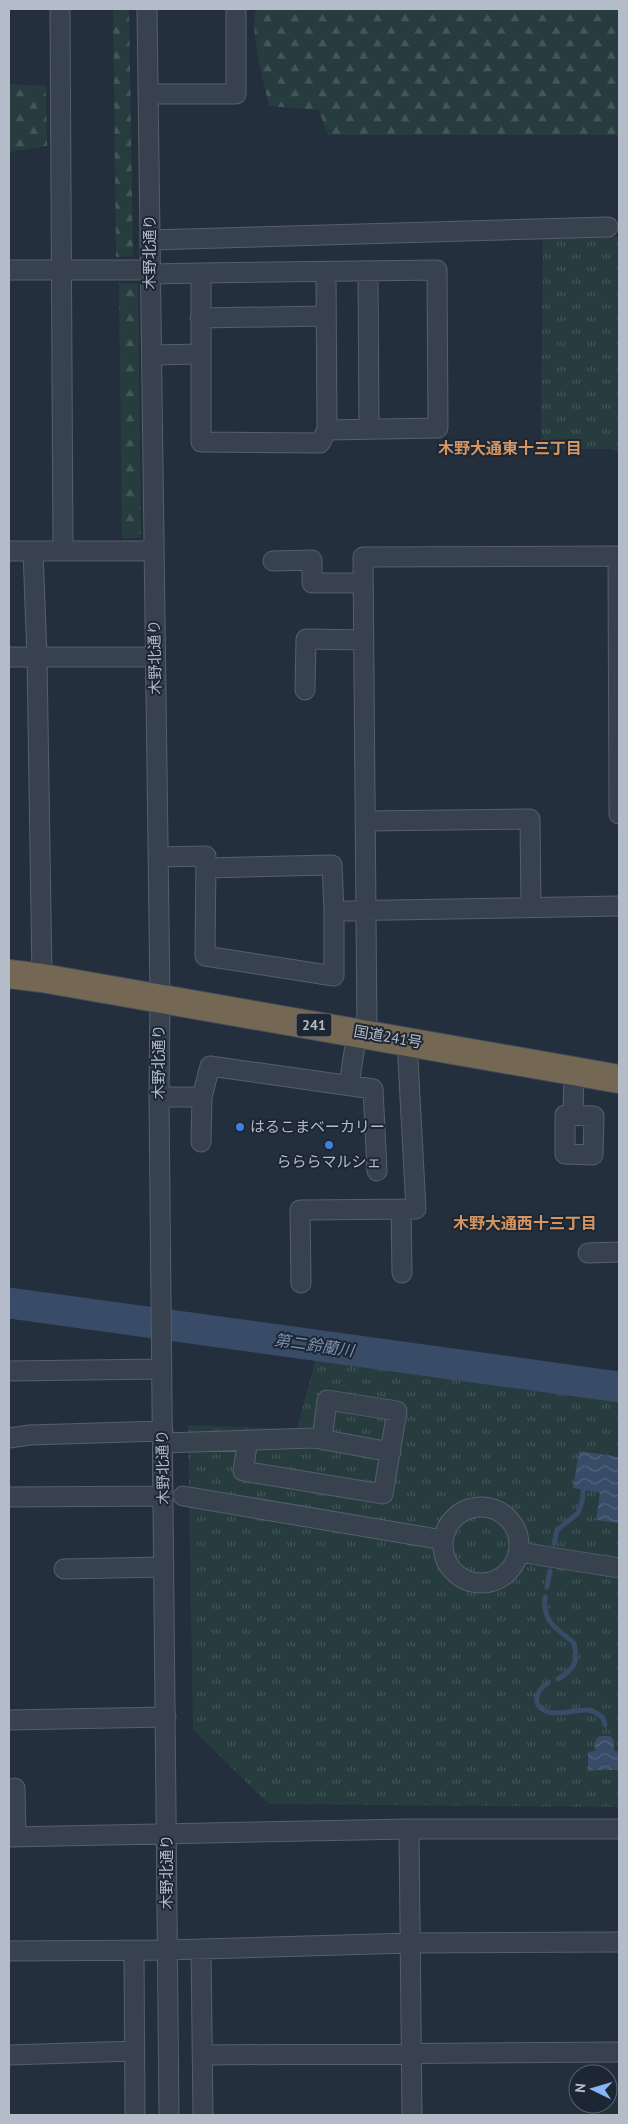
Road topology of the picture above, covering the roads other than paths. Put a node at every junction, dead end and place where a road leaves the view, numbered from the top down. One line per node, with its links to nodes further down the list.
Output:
1 (60, 9): 8 (street)
2 (147, 9): 4 (street, 木野北通り)
3 (236, 9): 4 (street)
4 (148, 94): 6 (street, 木野北通り)
5 (608, 227): 6 (street)
6 (151, 240): 10 (street, 木野北通り)
7 (9, 270): 8 (street)
8 (61, 270): 10 (street); 19 (street)
9 (368, 271): 11 (street); 17 (street); 17 (street)
10 (151, 272): 12 (street); 16 (street, 木野北通り)
11 (326, 272): 12 (street); 13 (street)
12 (201, 273): 14 (street)
13 (326, 316): 14 (street); 18 (street)
14 (200, 318): 15 (street)
15 (201, 354): 16 (street); 18 (street)
16 (152, 355): 22 (street, 木野北通り)
17 (369, 429): 18 (street)
18 (326, 430)
19 (63, 550): 21 (street); 22 (street)
20 (9, 551): 21 (street)
21 (33, 551): 26 (street)
22 (154, 551): 28 (street, 木野北通り)
23 (273, 561): 24 (street)
24 (363, 583): 25 (street); 30 (street)
25 (364, 640): 29 (street); 33 (street)
26 (37, 656): 27 (street); 28 (street); 41 (street)
27 (9, 657)
28 (155, 657): 34 (street, 木野北通り)
29 (306, 690)
30 (619, 727): 31 (street)
31 (619, 787): 32 (street)
32 (619, 814)
33 (366, 821): 37 (street); 38 (street)
34 (158, 857): 35 (street); 42 (street, 木野北通り)
35 (206, 868): 39 (street); 39 (street)
36 (619, 906): 37 (street)
37 (531, 908): 38 (street)
38 (366, 911): 39 (street); 43 (street)
39 (334, 912)
40 (9, 974): 41 (highway, 国道241号 / 241)
41 (42, 978): 42 (highway, 国道241号 / 241)
42 (160, 998): 43 (highway, 国道241号 / 241); 48 (street, 木野北通り)
43 (362, 1033): 44 (highway, 国道241号 / 241); 47 (street)
44 (407, 1041): 45 (highway, 国道241号 / 241); 53 (street)
45 (574, 1070): 46 (highway, 国道241号 / 241); 50 (street)
46 (619, 1079)
47 (349, 1085): 49 (street); 52 (street)
48 (159, 1097): 49 (street); 58 (street, 木野北通り)
49 (202, 1097): 51 (street)
50 (573, 1116)
51 (201, 1142)
52 (377, 1171)
53 (401, 1209): 56 (street); 57 (street)
54 (619, 1252): 55 (street)
55 (588, 1253)
56 (402, 1273)
57 (301, 1283)
58 (162, 1369): 59 (street); 60 (street, 木野北通り)
59 (9, 1371)
60 (163, 1437): 61 (street); 62 (street); 65 (street, 木野北通り)
61 (9, 1438)
62 (248, 1440): 63 (street); 64 (street)
63 (322, 1440): 64 (street); 64 (street)
64 (391, 1452)
65 (164, 1496): 67 (street); 70 (street, 木野北通り)
66 (184, 1496): 68 (street)
67 (9, 1497)
68 (443, 1540): 69 (street); 69 (street)
69 (518, 1552): 71 (street)
70 (164, 1567): 72 (street); 73 (street, 木野北通り)
71 (619, 1568)
72 (64, 1569)
73 (166, 1717): 74 (street); 78 (street, 木野北通り)
74 (9, 1720)
75 (15, 1788): 79 (street)
76 (409, 1829): 77 (street); 78 (street); 81 (street)
77 (619, 1829)
78 (167, 1834): 79 (street); 83 (street, 木野北通り)
79 (12, 1837)
80 (619, 1942): 81 (street)
81 (410, 1943): 82 (street); 88 (street)
82 (201, 1949): 83 (street); 90 (street)
83 (167, 1950): 85 (street); 92 (street, 木野北通り)
84 (9, 1951): 85 (street)
85 (134, 1951): 86 (street)
86 (135, 2051): 89 (street); 91 (street)
87 (619, 2052): 88 (street)
88 (412, 2053): 90 (street); 94 (street)
89 (9, 2055)
90 (202, 2055): 93 (street)
91 (135, 2115)
92 (169, 2115)
93 (203, 2115)
94 (412, 2115)

